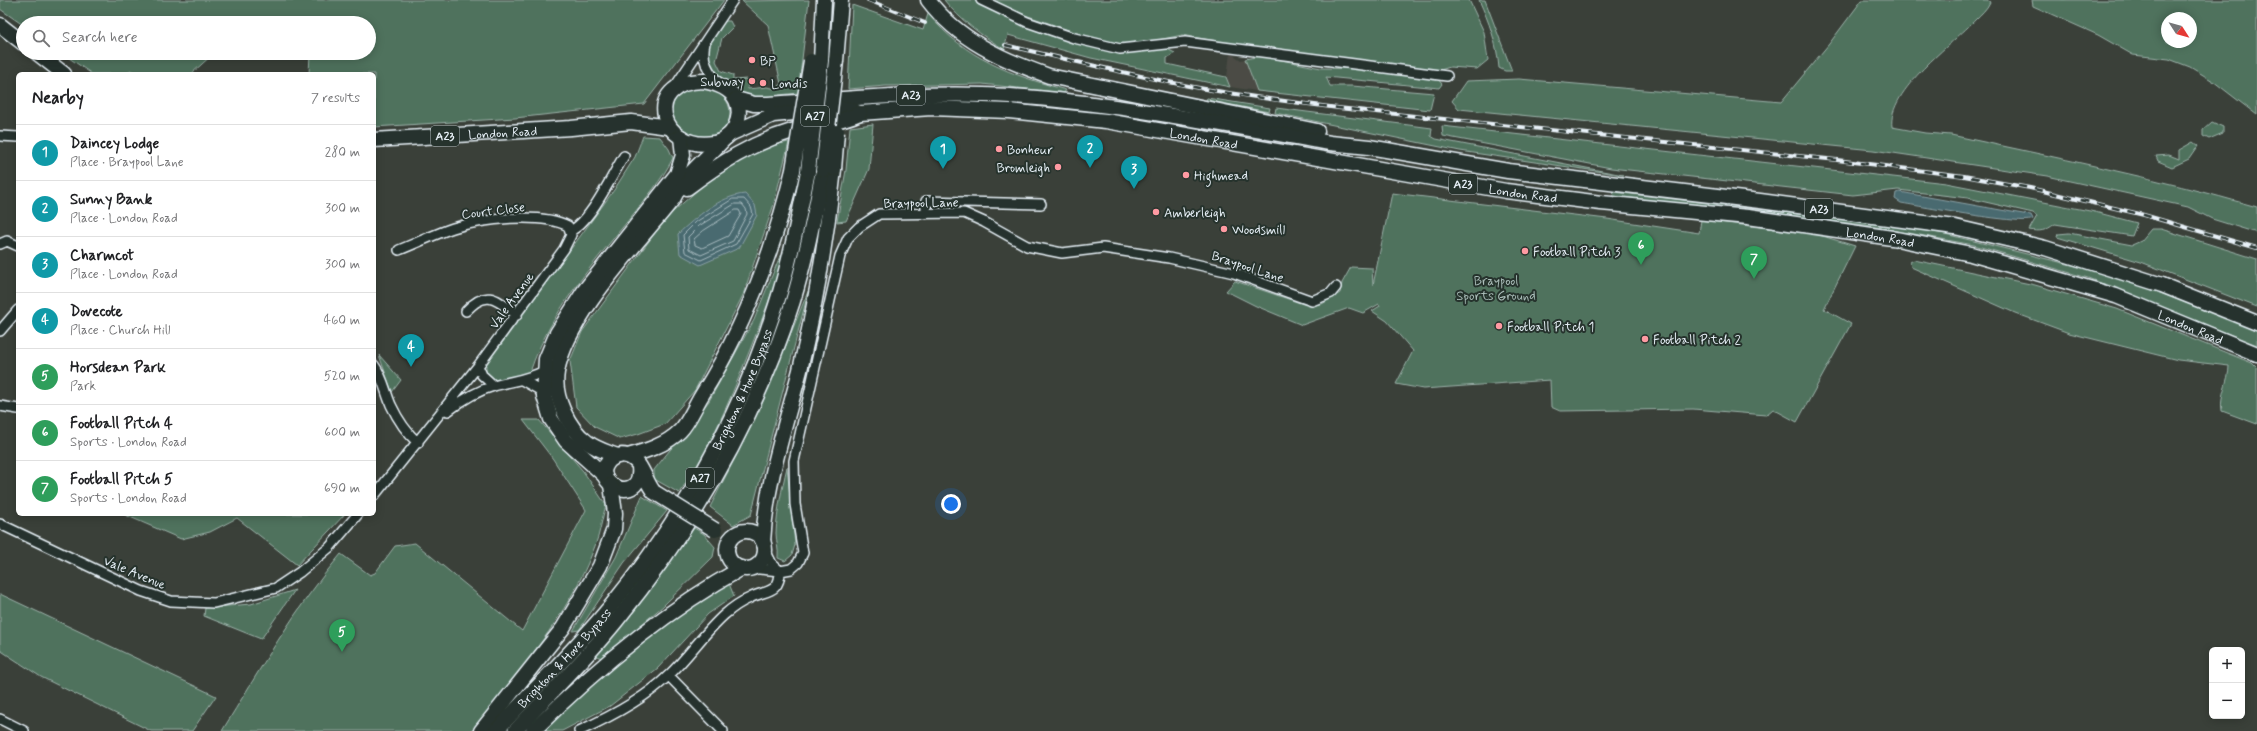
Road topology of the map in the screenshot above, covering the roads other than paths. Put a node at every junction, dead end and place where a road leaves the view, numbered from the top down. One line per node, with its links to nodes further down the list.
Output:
1 (733, 0): 8 (street)
2 (824, 0): 10 (highway, Brighton & Hove Bypass / A27)
3 (841, 0): 27 (highway, A27, bridge)
4 (928, 0): 25 (highway)
5 (980, 0): 12 (street)
6 (0, 25): 7 (highway)
7 (16, 37)
8 (706, 39): 13 (street); 14 (street)
9 (46, 60): 11 (highway)
10 (816, 61): 50 (highway, A27, bridge); 71 (highway, Brighton & Hove Bypass / A27, bridge)
11 (61, 72)
12 (1447, 76)
13 (720, 85): 14 (highway); 15 (highway)
14 (673, 89): 16 (highway)
15 (736, 99): 20 (highway); 25 (highway, London Road / A23)
16 (665, 103): 18 (highway, London Road / A23); 19 (highway)
17 (860, 113): 20 (highway, London Road / A23); 28 (highway); 41 (highway, London Road / A23)
18 (631, 122): 19 (highway, London Road / A23); 24 (highway, London Road / A23)
19 (669, 128): 23 (highway)
20 (729, 135): 23 (highway); 28 (highway)
21 (0, 136): 22 (street)
22 (16, 137)
23 (681, 137): 44 (highway)
24 (376, 140)
25 (1369, 147): 39 (highway, London Road / A23)
26 (624, 156): 31 (street)
27 (828, 169): 63 (highway, A27); 72 (highway, Brighton & Hove Bypass / A27)
28 (674, 198): 52 (highway)
29 (1041, 204): 30 (street)
30 (926, 214): 35 (street, Braypool Lane); 66 (street, Braypool Lane)
31 (570, 231): 34 (street, Court Close); 38 (street, Vale Avenue)
32 (0, 244): 33 (street)
33 (16, 245)
34 (399, 250)
35 (1336, 287)
36 (466, 311): 38 (street)
37 (16, 312): 40 (street)
38 (516, 315): 42 (street, Vale Avenue)
39 (2257, 323)
40 (0, 331)
41 (2257, 354)
42 (478, 366): 46 (street); 51 (street, Vale Avenue)
43 (376, 368): 53 (street)
44 (544, 370): 45 (street, Vale Avenue); 47 (highway)
45 (522, 380): 46 (street, Vale Avenue); 47 (street)
46 (494, 386): 51 (street, Vale Avenue)
47 (544, 396): 56 (highway)
48 (0, 406): 49 (street)
49 (16, 409)
50 (691, 413): 52 (highway, A27); 54 (highway, A27)
51 (434, 422): 53 (street, Vale Avenue)
52 (577, 431): 54 (highway)
53 (418, 443): 58 (street, Vale Avenue)
54 (623, 456): 55 (highway); 56 (highway)
55 (639, 466): 56 (highway); 57 (highway)
56 (613, 484): 57 (highway); 70 (highway)
57 (654, 492): 61 (highway, bridge)
58 (376, 494)
59 (356, 516): 60 (street, Vale Avenue)
60 (0, 524)
61 (715, 530): 62 (highway); 64 (highway)
62 (735, 535): 63 (highway); 64 (highway)
63 (764, 546): 65 (highway); 66 (street)
64 (727, 547): 65 (highway)
65 (746, 568): 66 (street); 73 (highway)
66 (780, 571): 67 (street)
67 (668, 676): 74 (street); 75 (street)
68 (0, 718): 69 (street)
69 (24, 731)
70 (482, 731)
71 (496, 731)
72 (515, 731)
73 (533, 731)
74 (579, 731)
75 (723, 731)

